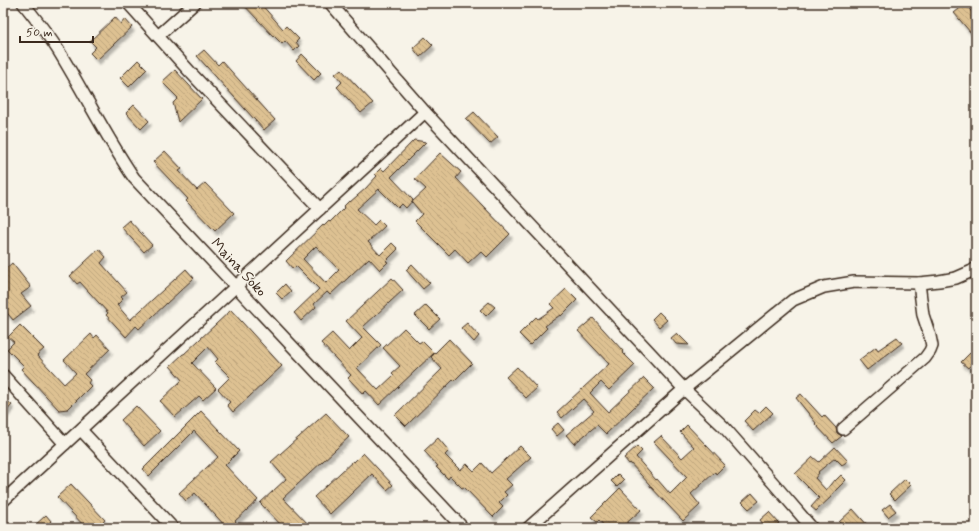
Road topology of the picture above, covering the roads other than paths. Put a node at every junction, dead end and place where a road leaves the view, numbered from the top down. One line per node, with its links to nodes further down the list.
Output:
1 (24, 3): 10 (street, Maina Soko)
2 (128, 3): 5 (street)
3 (195, 3): 5 (street)
4 (330, 3): 6 (street)
5 (158, 36): 7 (street)
6 (425, 112): 7 (street); 12 (street)
7 (320, 209): 10 (street)
8 (976, 268): 9 (street)
9 (919, 283): 12 (street); 13 (street)
10 (236, 286): 14 (street); 18 (street, Maina Soko)
11 (3, 375): 15 (street)
12 (684, 389): 19 (street); 20 (street)
13 (843, 429)
14 (81, 430): 15 (street); 17 (street)
15 (65, 444): 16 (street)
16 (3, 501)
17 (173, 528)
18 (463, 528)
19 (528, 528)
20 (812, 528)

